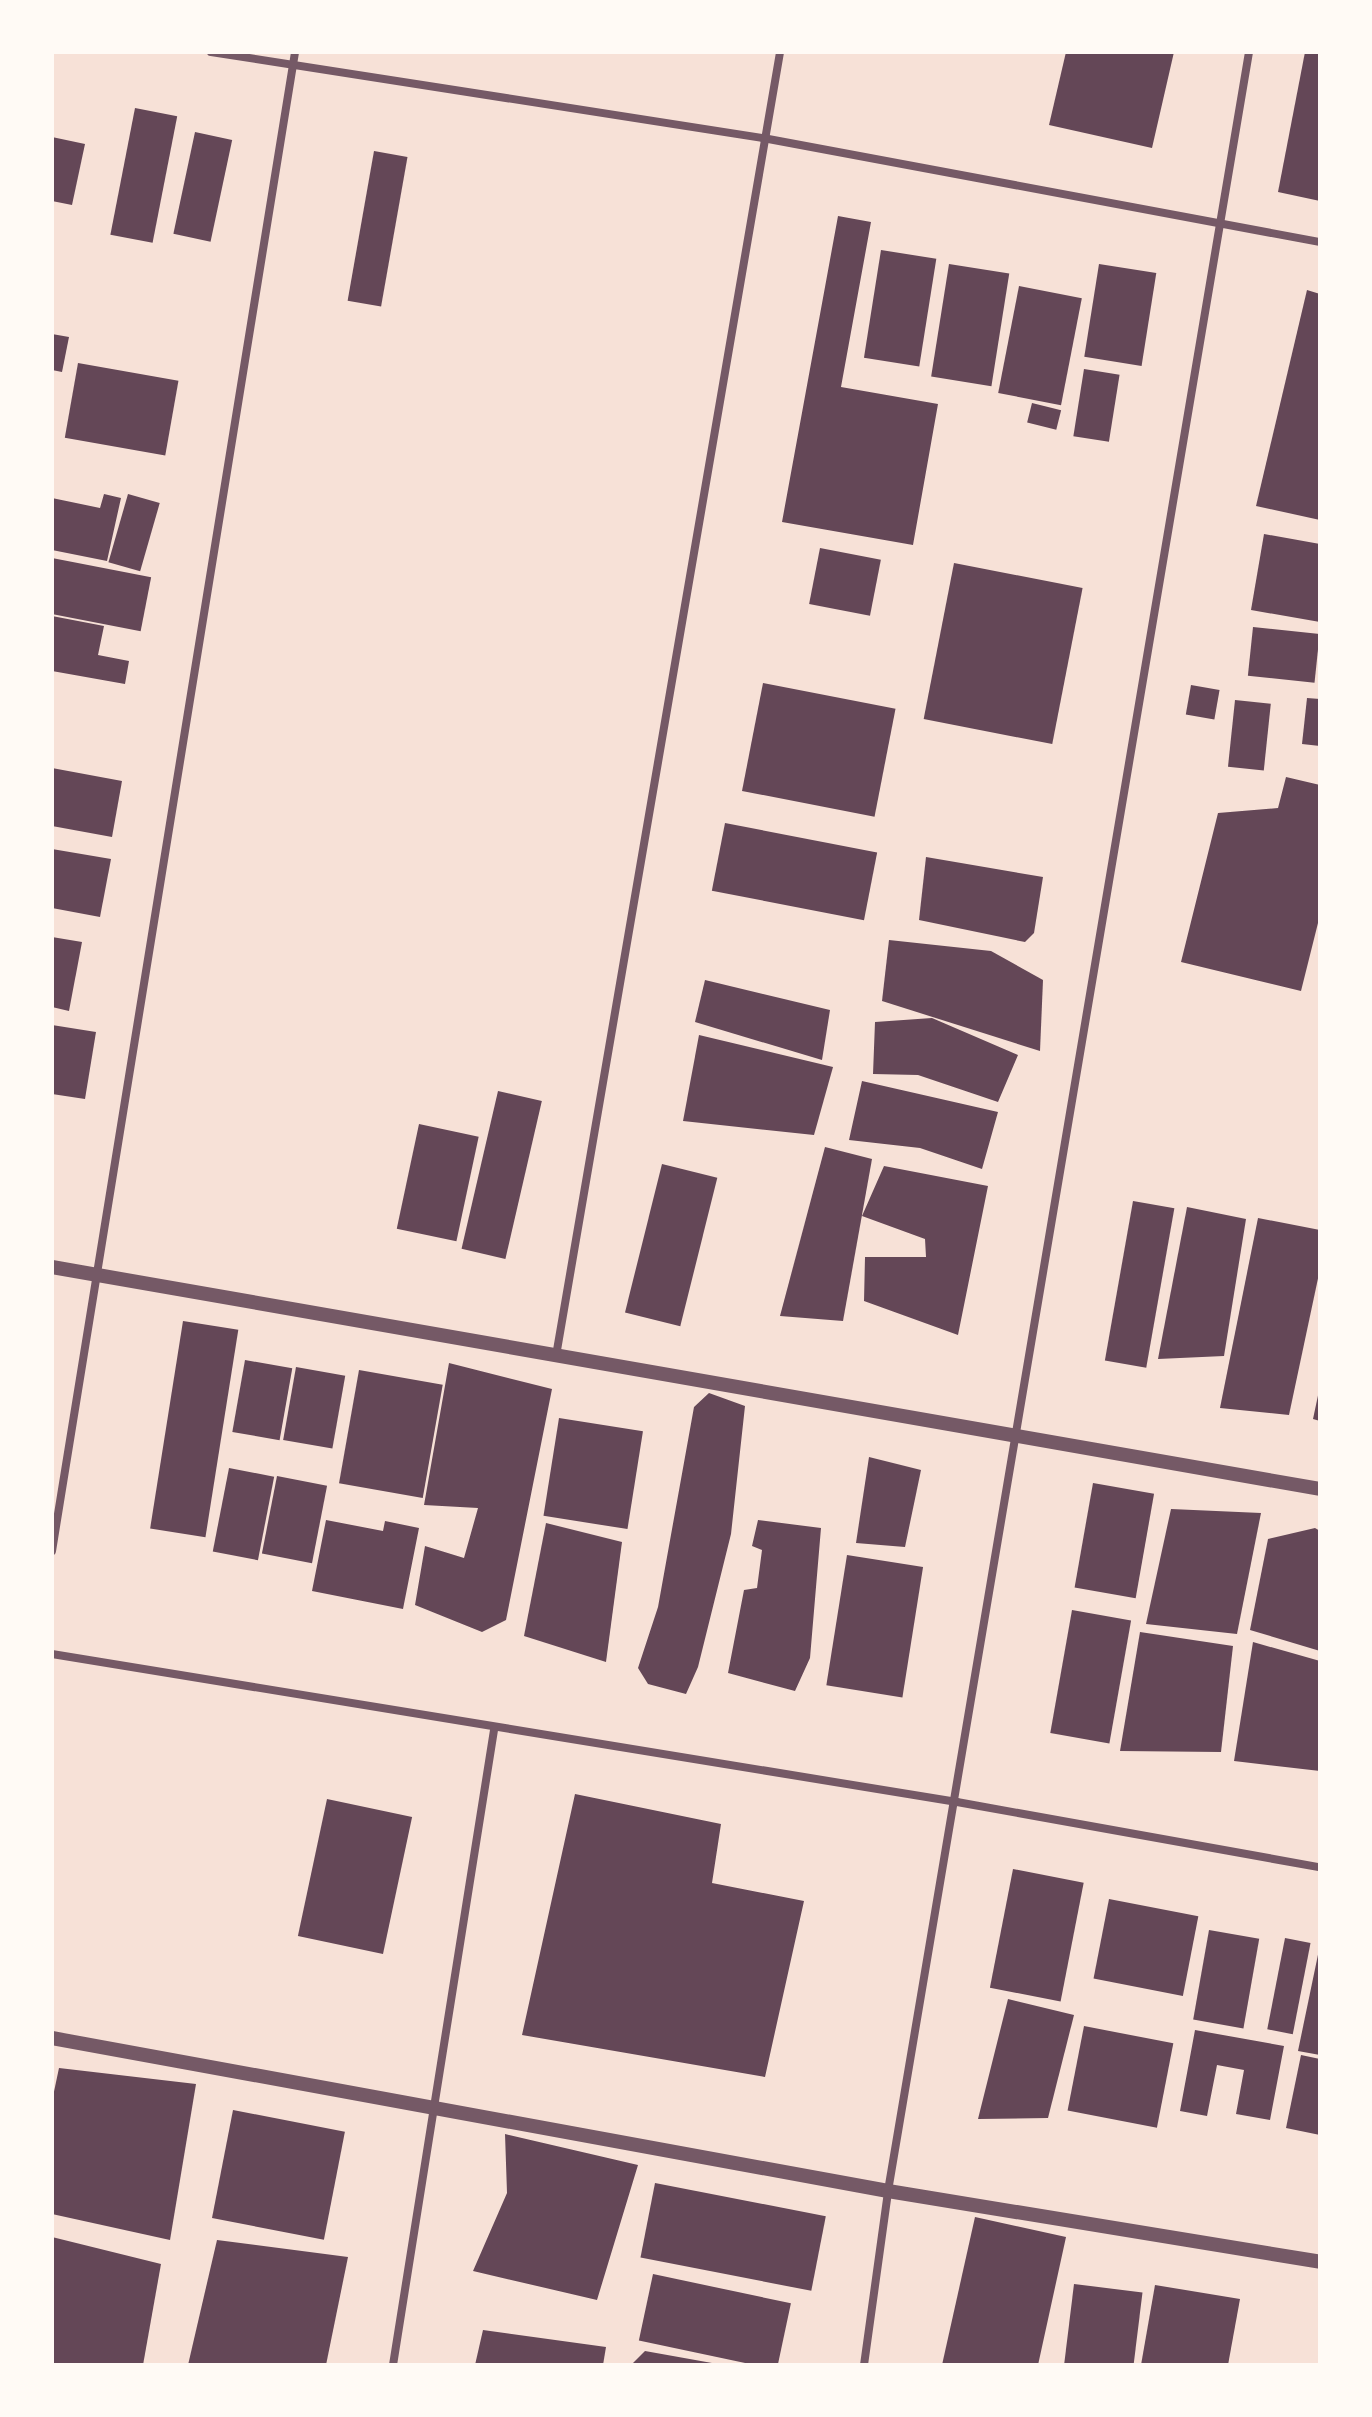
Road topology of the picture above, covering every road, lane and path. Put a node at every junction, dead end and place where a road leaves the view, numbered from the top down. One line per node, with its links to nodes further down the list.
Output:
1 (211, 52): 5 (street)
2 (295, 52): 5 (street)
3 (780, 52): 6 (street)
4 (1249, 52): 7 (street)
5 (293, 64): 6 (street); 10 (street)
6 (763, 138): 7 (street); 11 (street)
7 (1218, 222): 8 (street); 12 (street)
8 (1320, 242)
9 (52, 1267): 10 (street)
10 (99, 1276): 11 (street); 14 (street)
11 (556, 1357): 12 (street)
12 (1017, 1439): 13 (street); 17 (street)
13 (1320, 1489)
14 (52, 1551)
15 (52, 1654): 16 (street)
16 (494, 1730): 17 (street); 20 (street)
17 (957, 1802): 18 (street); 21 (street)
18 (1320, 1867)
19 (52, 2038): 20 (street)
20 (434, 2109): 21 (street); 23 (street)
21 (888, 2191): 22 (street); 24 (street)
22 (1320, 2262)
23 (393, 2365)
24 (864, 2365)

